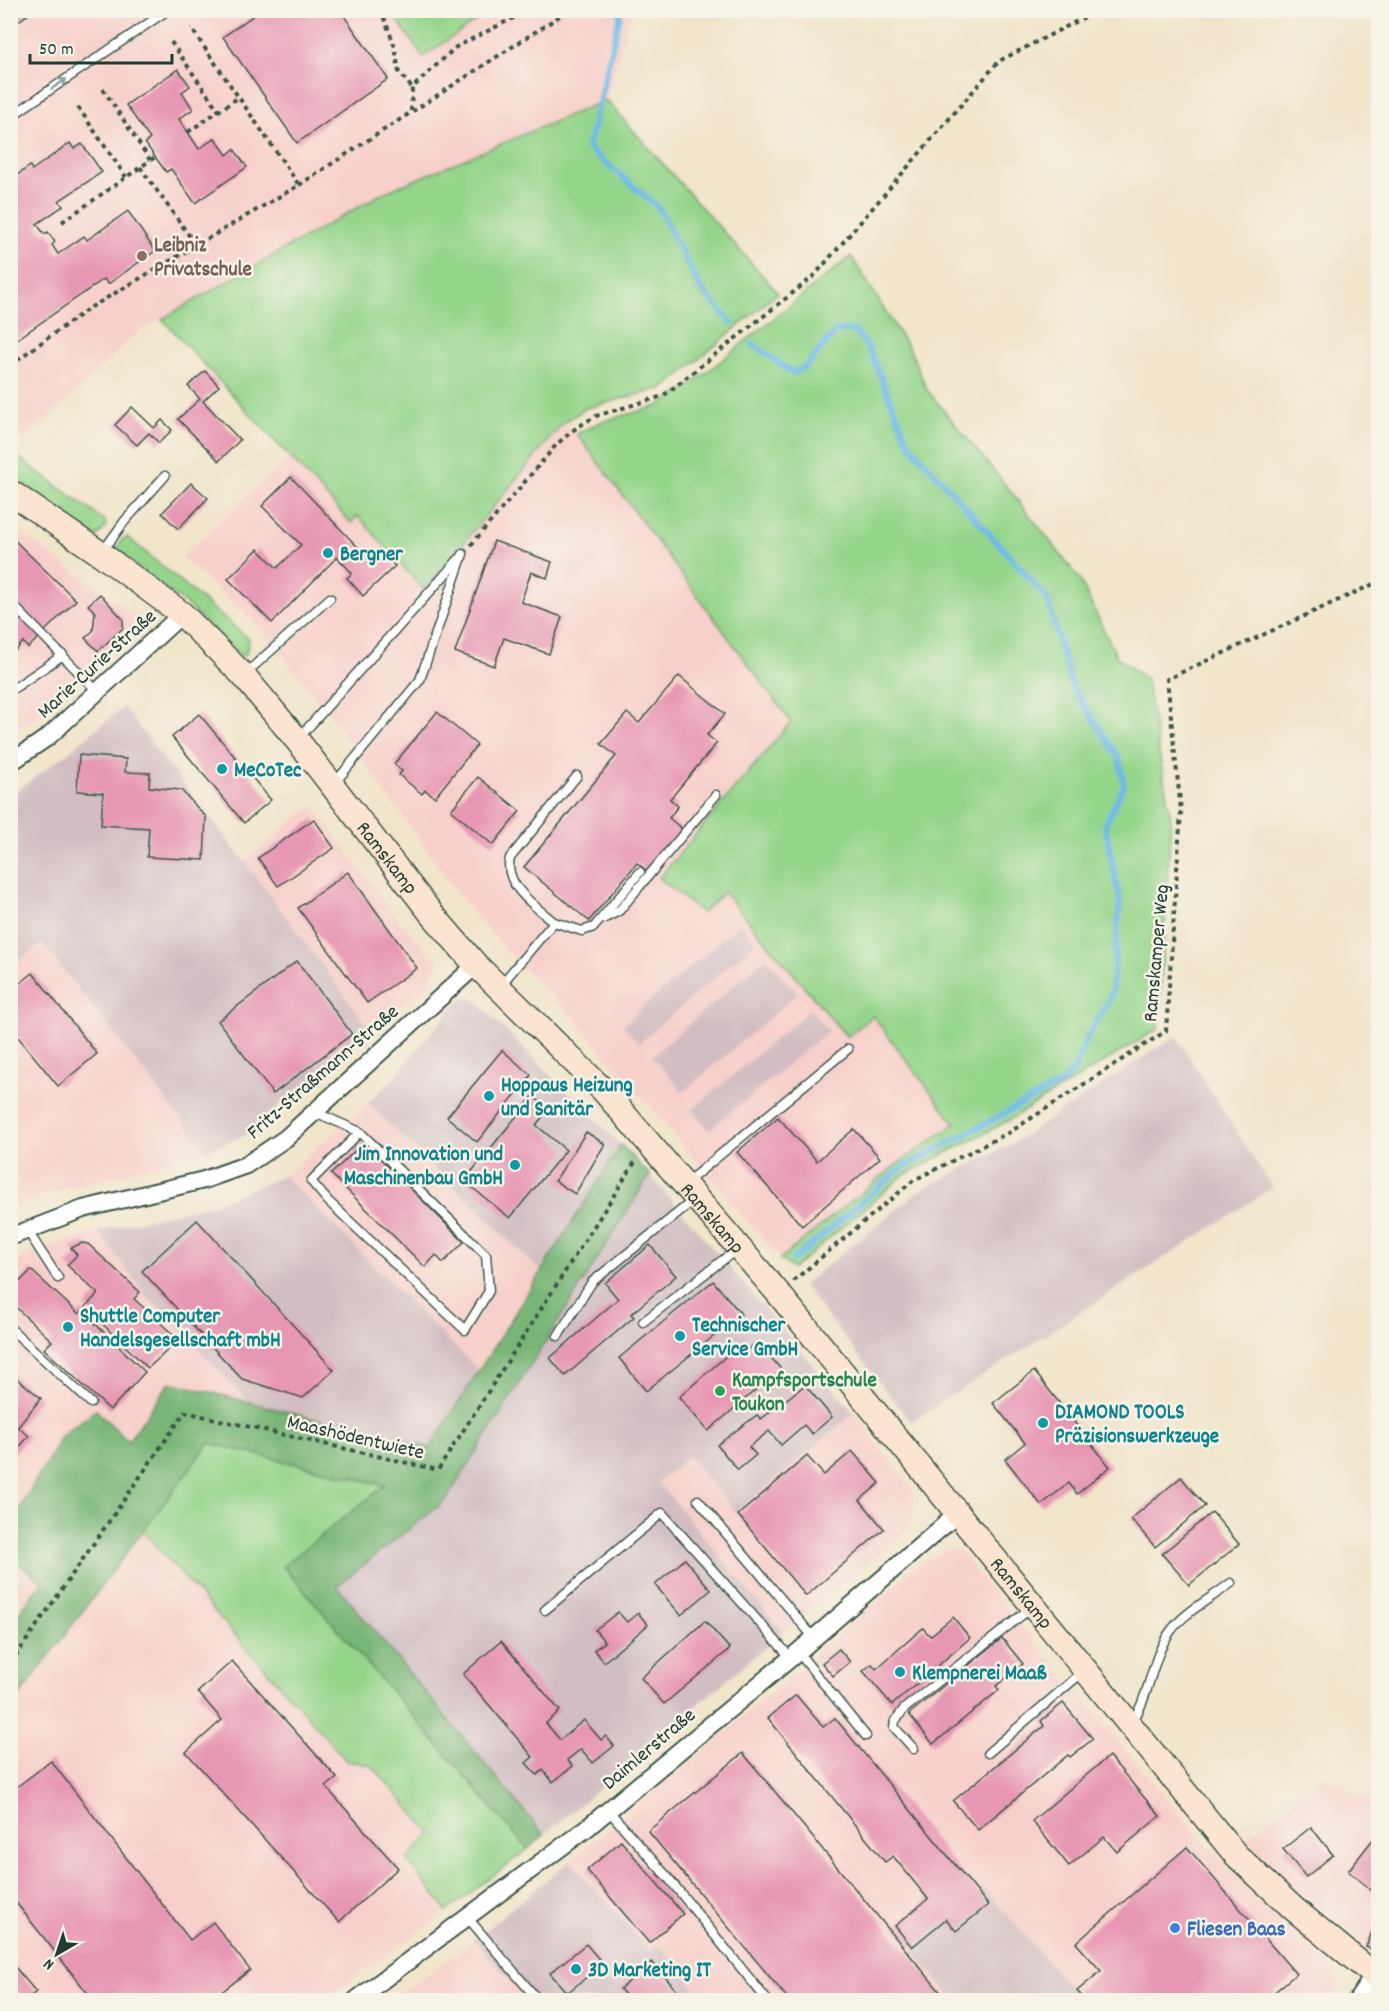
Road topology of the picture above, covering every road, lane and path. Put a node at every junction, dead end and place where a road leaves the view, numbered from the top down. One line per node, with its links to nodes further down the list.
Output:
1 (168, 10): 14 (lane, one-way to 1)
2 (378, 10): 8 (path)
3 (529, 10): 8 (path)
4 (569, 10): 13 (path)
5 (1099, 10): 25 (path)
6 (191, 28): 10 (path)
7 (171, 42): 12 (path)
8 (412, 88): 13 (path)
9 (103, 89): 16 (path)
10 (238, 97): 12 (path); 18 (path)
11 (78, 107): 17 (path)
12 (219, 111): 15 (path)
13 (411, 112): 18 (path)
14 (10, 117)
15 (188, 132)
16 (140, 167): 17 (path); 20 (path)
17 (126, 177): 19 (path)
18 (299, 184): 20 (path)
19 (62, 222)
20 (196, 245): 21 (path)
21 (10, 365)
22 (165, 476): 24 (lane)
23 (10, 492): 24 (street, Ramskamp)
24 (100, 554): 29 (street, Ramskamp)
25 (463, 554): 34 (lane); 37 (lane)
26 (1378, 582): 53 (path, Ramskamper Weg)
27 (330, 598): 31 (lane)
28 (10, 602): 30 (lane)
29 (182, 615): 31 (street, Ramskamp); 33 (street, Marie-Curie-Straße)
30 (63, 655): 32 (lane); 33 (lane)
31 (243, 675): 34 (street, Ramskamp)
32 (10, 691)
33 (98, 692): 35 (street, Marie-Curie-Straße)
34 (297, 740): 37 (street, Ramskamp)
35 (10, 763)
36 (577, 776): 41 (lane)
37 (332, 786): 42 (street, Ramskamp)
38 (716, 795): 40 (lane)
39 (640, 872): 40 (lane)
40 (600, 921): 41 (lane)
41 (554, 922): 43 (lane)
42 (476, 965): 43 (street, Ramskamp); 45 (street, Fritz-Straßmann-Straße)
43 (499, 987): 47 (street, Ramskamp)
44 (848, 1049): 48 (lane)
45 (314, 1112): 46 (lane); 49 (street, Fritz-Straßmann-Straße)
46 (360, 1132): 46 (lane)
47 (649, 1140): 48 (street, Ramskamp); 65 (path, Maashödentwiete)
48 (691, 1190): 51 (street, Ramskamp); 56 (lane)
49 (27, 1230): 50 (street, Fritz-Straßmann-Straße); 52 (lane)
50 (10, 1237)
51 (740, 1248): 53 (street, Ramskamp); 54 (lane)
52 (58, 1278)
53 (778, 1293): 59 (street, Ramskamp)
54 (643, 1322)
55 (10, 1328): 57 (lane)
56 (558, 1336)
57 (90, 1403)
58 (698, 1500): 63 (lane)
59 (957, 1514): 61 (street, Ramskamp); 63 (street, Daimlerstraße)
60 (1232, 1583): 67 (lane)
61 (1032, 1607): 66 (street, Ramskamp); 69 (lane)
62 (545, 1610): 64 (lane)
63 (814, 1638): 64 (street, Daimlerstraße)
64 (794, 1655): 68 (lane); 71 (street, Daimlerstraße)
65 (10, 1664)
66 (1085, 1670): 67 (street, Ramskamp); 70 (lane)
67 (1130, 1725): 73 (street, Ramskamp)
68 (866, 1736)
69 (914, 1749)
70 (988, 1753)
71 (608, 1810): 72 (street, Daimlerstraße); 76 (lane)
72 (467, 1917): 74 (street, Daimlerstraße); 75 (lane)
73 (1376, 1977): 77 (street)
74 (356, 2001)
75 (538, 2001)
76 (767, 2001)
77 (1357, 2001)

